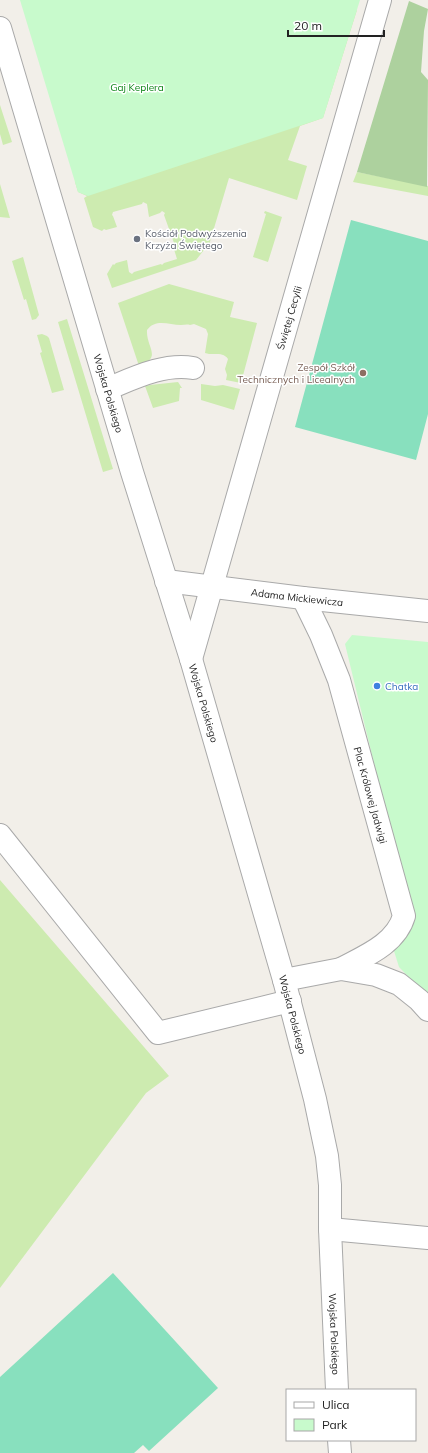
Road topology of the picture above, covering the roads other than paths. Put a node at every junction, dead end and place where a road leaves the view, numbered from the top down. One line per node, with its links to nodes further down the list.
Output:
1 (380, 0): 6 (street, Świętej Cecylii)
2 (0, 28): 4 (street, Wojska Polskiego)
3 (194, 368): 4 (street)
4 (107, 389): 5 (street, Wojska Polskiego)
5 (166, 581): 6 (street, Adama Mickiewicza); 9 (street, Wojska Polskiego)
6 (211, 586): 7 (street, Adama Mickiewicza); 9 (street, Świętej Cecylii)
7 (303, 598): 8 (street, Adama Mickiewicza); 11 (street, Plac Królowej Jadwigi)
8 (428, 611)
9 (191, 659): 12 (street, Wojska Polskiego)
10 (0, 835): 13 (street)
11 (342, 969): 12 (street, Plac Królowej Jadwigi); 14 (street, Plac Królowej Jadwigi)
12 (284, 980): 13 (street, Wojska Polskiego)
13 (290, 1001): 15 (street, Wojska Polskiego)
14 (428, 1010)
15 (330, 1229): 16 (street); 17 (street, Wojska Polskiego)
16 (428, 1238)
17 (337, 1389)
18 (339, 1441): 19 (street)
19 (340, 1453)

